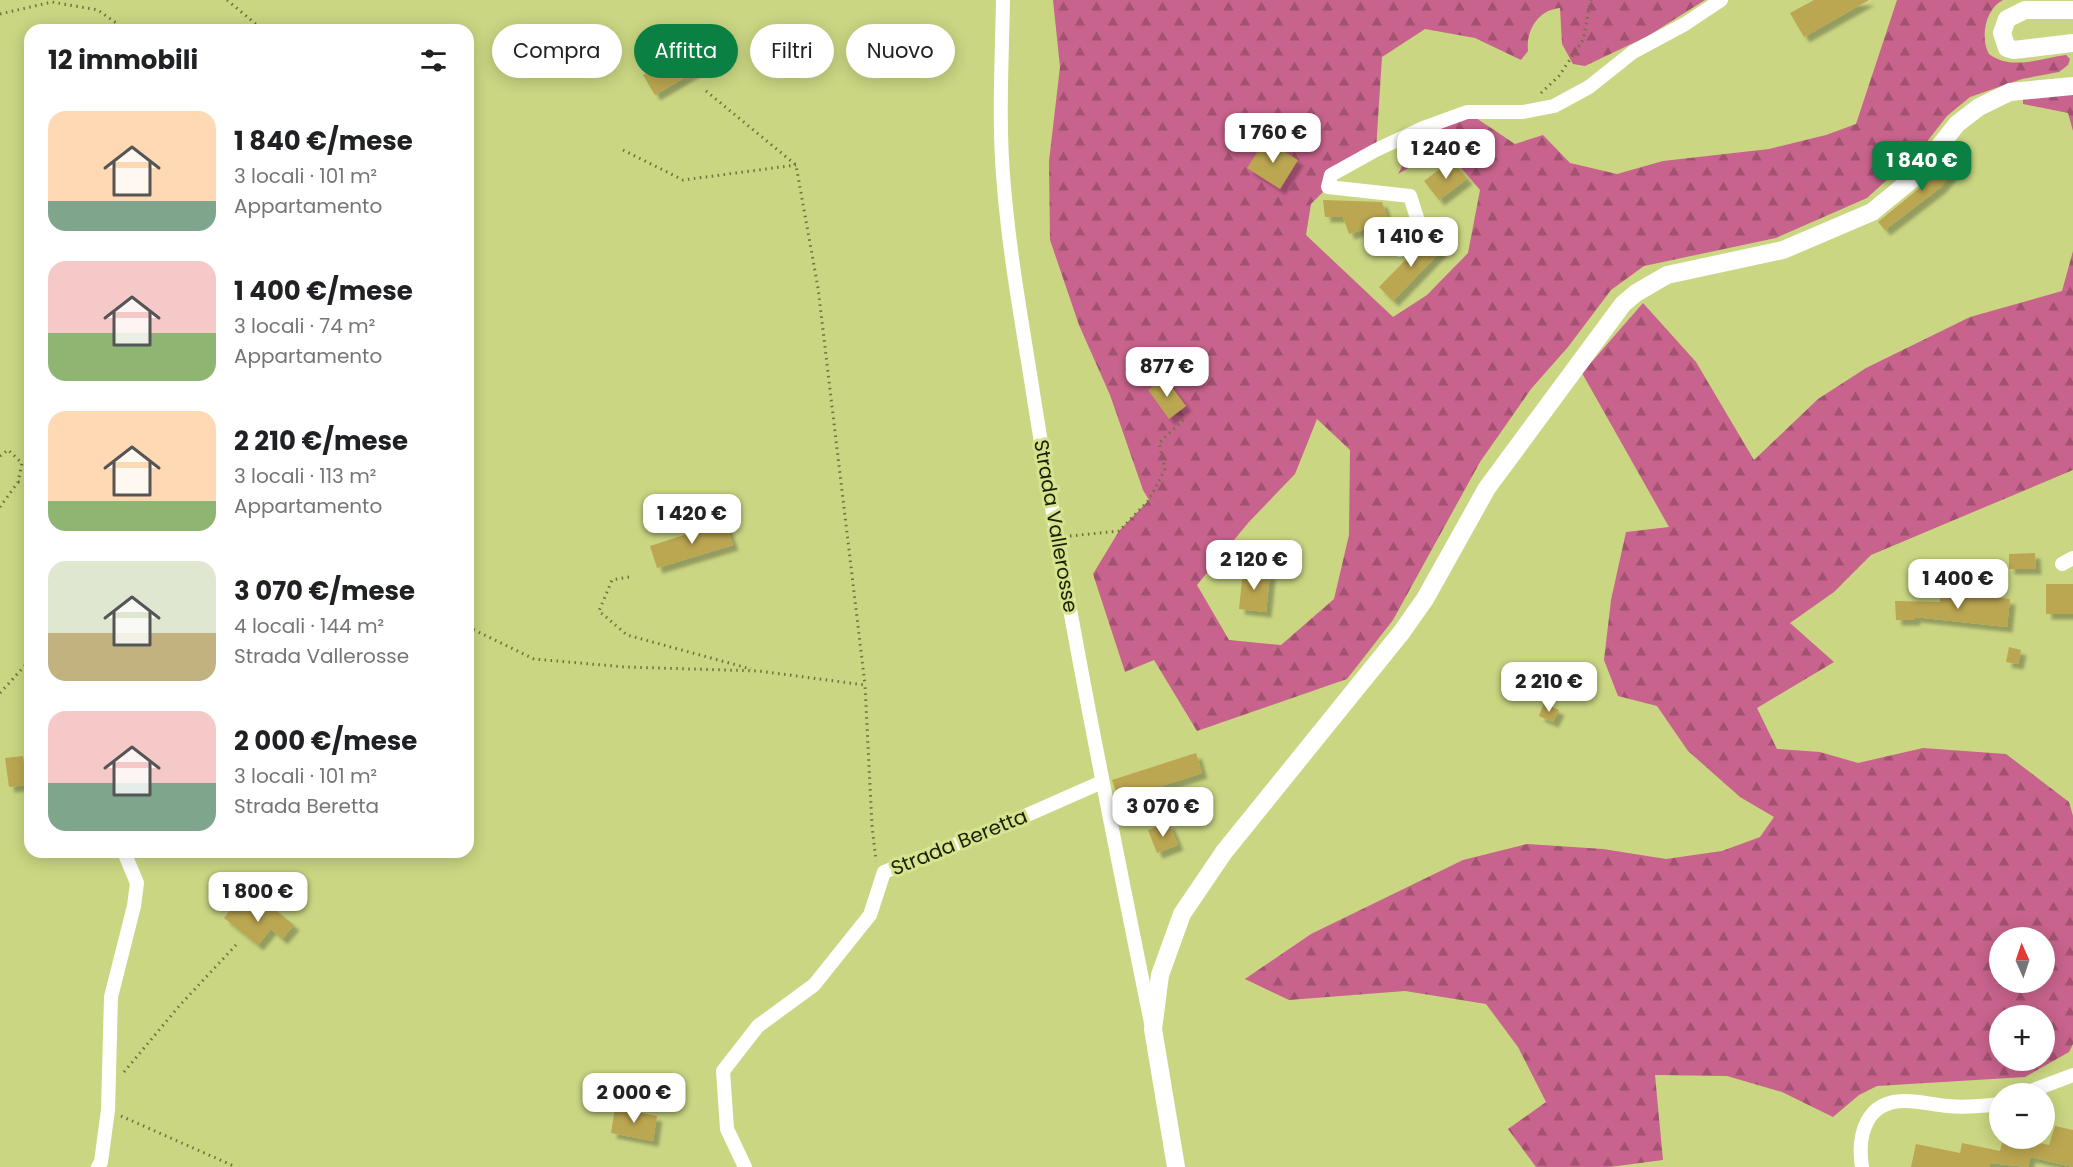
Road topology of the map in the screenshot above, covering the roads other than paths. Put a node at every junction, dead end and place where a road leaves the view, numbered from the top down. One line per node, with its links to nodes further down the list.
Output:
1 (1003, 0): 7 (street, Strada Vallerosse)
2 (1721, 0): 6 (street)
3 (2073, 10): 4 (street)
4 (2073, 43)
5 (2073, 86): 9 (street)
6 (1401, 250)
7 (1102, 782): 9 (street, Strada Vallerosse); 14 (street, Strada Beretta)
8 (127, 858): 13 (street)
9 (1155, 1046): 15 (street)
10 (2073, 1075): 11 (street)
11 (2052, 1083)
12 (1989, 1105): 16 (street)
13 (98, 1167)
14 (745, 1167)
15 (1176, 1167)
16 (1862, 1167)

